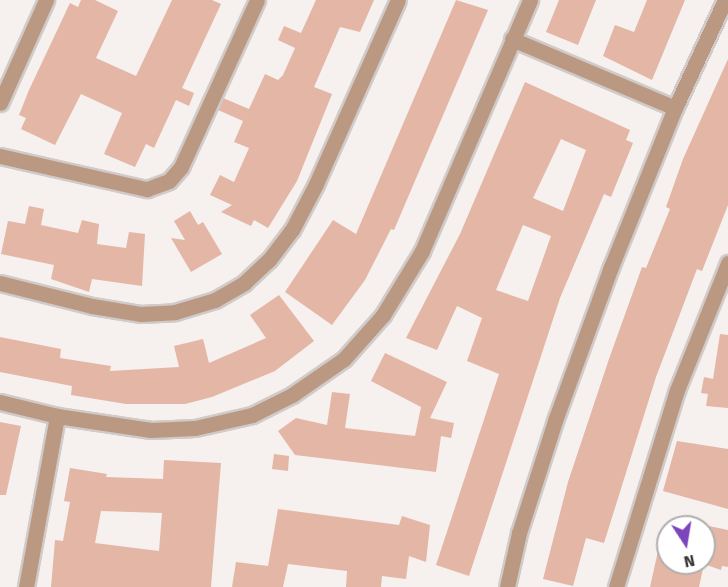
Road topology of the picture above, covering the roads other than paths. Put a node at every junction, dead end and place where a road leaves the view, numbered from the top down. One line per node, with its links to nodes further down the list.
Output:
1 (46, 0): 7 (street)
2 (257, 0): 9 (street)
3 (398, 0): 11 (street)
4 (530, 0): 6 (street)
5 (725, 0): 8 (street)
6 (512, 39): 8 (street); 13 (street)
7 (0, 104)
8 (675, 108): 15 (street)
9 (0, 156)
10 (728, 263): 16 (street)
11 (0, 283)
12 (0, 402): 13 (street)
13 (57, 416): 14 (street)
14 (26, 587)
15 (507, 587)
16 (616, 587)

